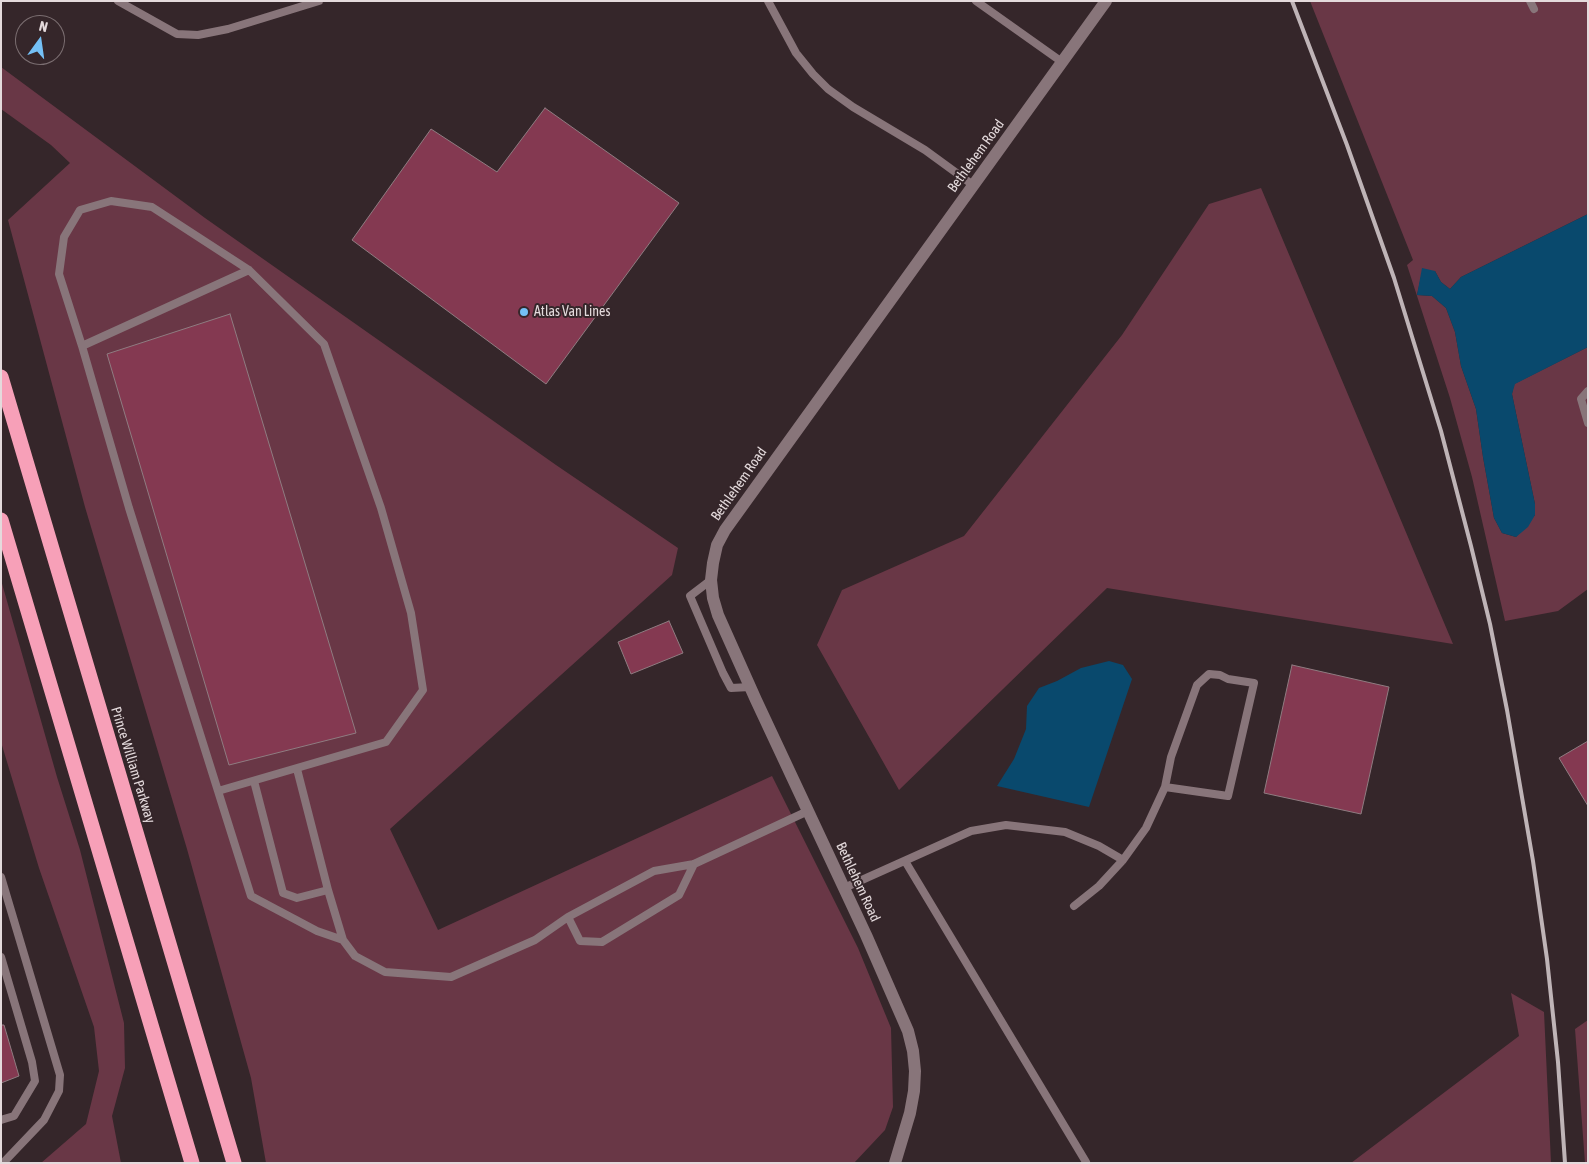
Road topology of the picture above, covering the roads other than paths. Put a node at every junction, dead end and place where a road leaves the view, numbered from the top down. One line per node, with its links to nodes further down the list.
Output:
1 (118, 1): 2 (lane)
2 (319, 1)
3 (768, 1): 7 (lane)
4 (976, 1): 6 (lane)
5 (1106, 1): 6 (street, Bethlehem Road)
6 (1062, 62): 7 (street, Bethlehem Road)
7 (973, 185): 14 (street, Bethlehem Road)
8 (249, 270): 9 (lane); 9 (lane); 16 (lane)
9 (82, 346): 19 (lane)
10 (1, 377): 35 (highway, Prince William Parkway)
11 (1588, 391): 12 (lane)
12 (1588, 423)
13 (1, 520): 34 (highway)
14 (711, 580): 15 (street, Bethlehem Road); 15 (lane)
15 (750, 686): 20 (street, Bethlehem Road)
16 (297, 769): 17 (lane); 26 (lane)
17 (254, 781): 19 (lane); 26 (lane)
18 (1165, 787): 18 (lane); 21 (lane)
19 (218, 791): 29 (lane)
20 (808, 811): 23 (lane); 25 (street, Bethlehem Road)
21 (1123, 860): 22 (lane); 27 (lane)
22 (905, 861): 25 (lane); 32 (lane)
23 (694, 864): 28 (lane); 28 (lane)
24 (1, 877): 33 (lane)
25 (844, 888): 36 (street, Bethlehem Road)
26 (328, 890): 29 (lane)
27 (1074, 906)
28 (568, 917): 29 (lane)
29 (343, 940)
30 (1, 957): 31 (lane)
31 (1, 1120)
32 (1086, 1162)
33 (3, 1163)
34 (192, 1163)
35 (234, 1163)
36 (895, 1163)

